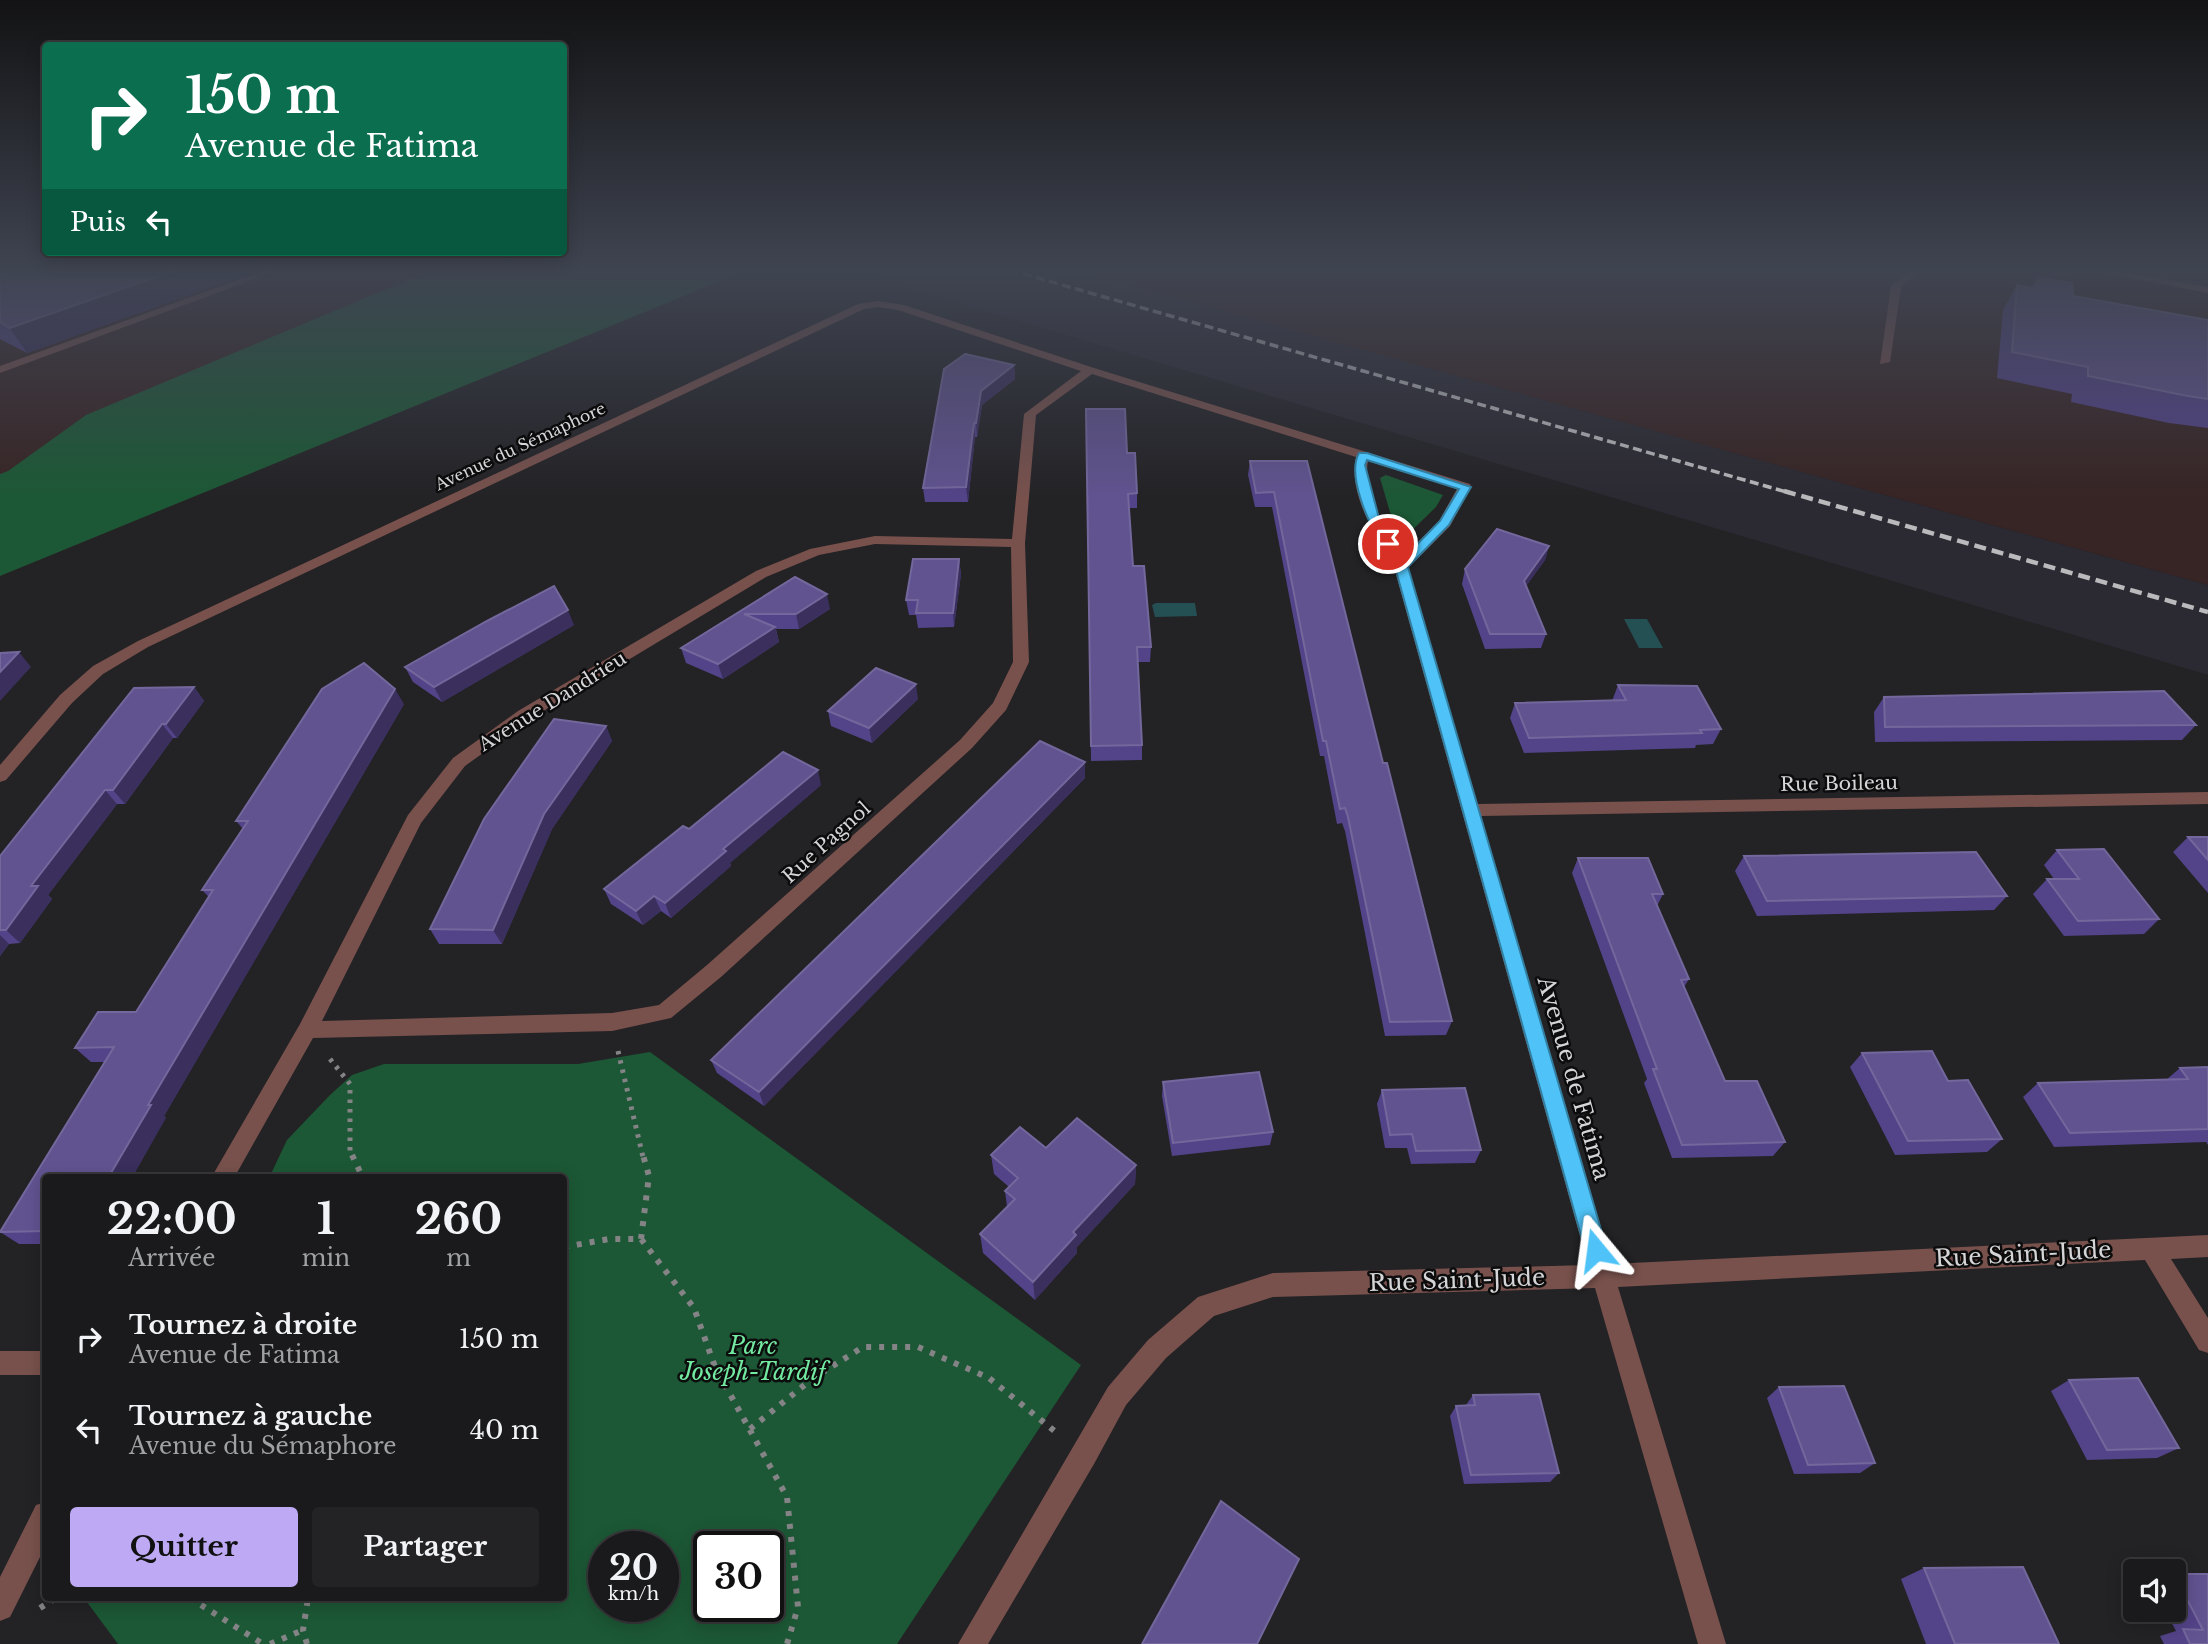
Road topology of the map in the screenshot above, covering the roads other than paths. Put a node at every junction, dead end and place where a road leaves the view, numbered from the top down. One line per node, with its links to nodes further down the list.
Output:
1 (64, 347): 6 (street)
2 (775, 347): 11 (street, Avenue du Sémaphore)
3 (1020, 347): 7 (street, Avenue du Sémaphore)
4 (1886, 347): 5 (street)
5 (1884, 362)
6 (0, 370)
7 (1090, 370): 8 (street, Avenue du Sémaphore); 9 (street, Rue Pagnol)
8 (1363, 455): 10 (street, Avenue de Fatima); 10 (street, Avenue du Sémaphore)
9 (1018, 543): 14 (street, Avenue Dandrieu); 14 (street, Rue Pagnol)
10 (1401, 567): 13 (street, Avenue de Fatima)
11 (0, 776)
12 (2208, 798): 13 (street, Rue Boileau)
13 (1471, 810): 18 (street, Avenue de Fatima)
14 (307, 1030): 15 (street, Avenue Dandrieu)
15 (224, 1174)
16 (2208, 1246): 17 (street, Rue Saint-Jude)
17 (2150, 1247): 18 (street, Rue Saint-Jude); 19 (street)
18 (1604, 1276): 24 (street, Rue Saint-Jude); 25 (street, Avenue de Fatima)
19 (2208, 1341)
20 (0, 1363): 21 (street)
21 (42, 1363)
22 (42, 1523): 23 (street)
23 (0, 1606)
24 (972, 1644)
25 (1712, 1644)

